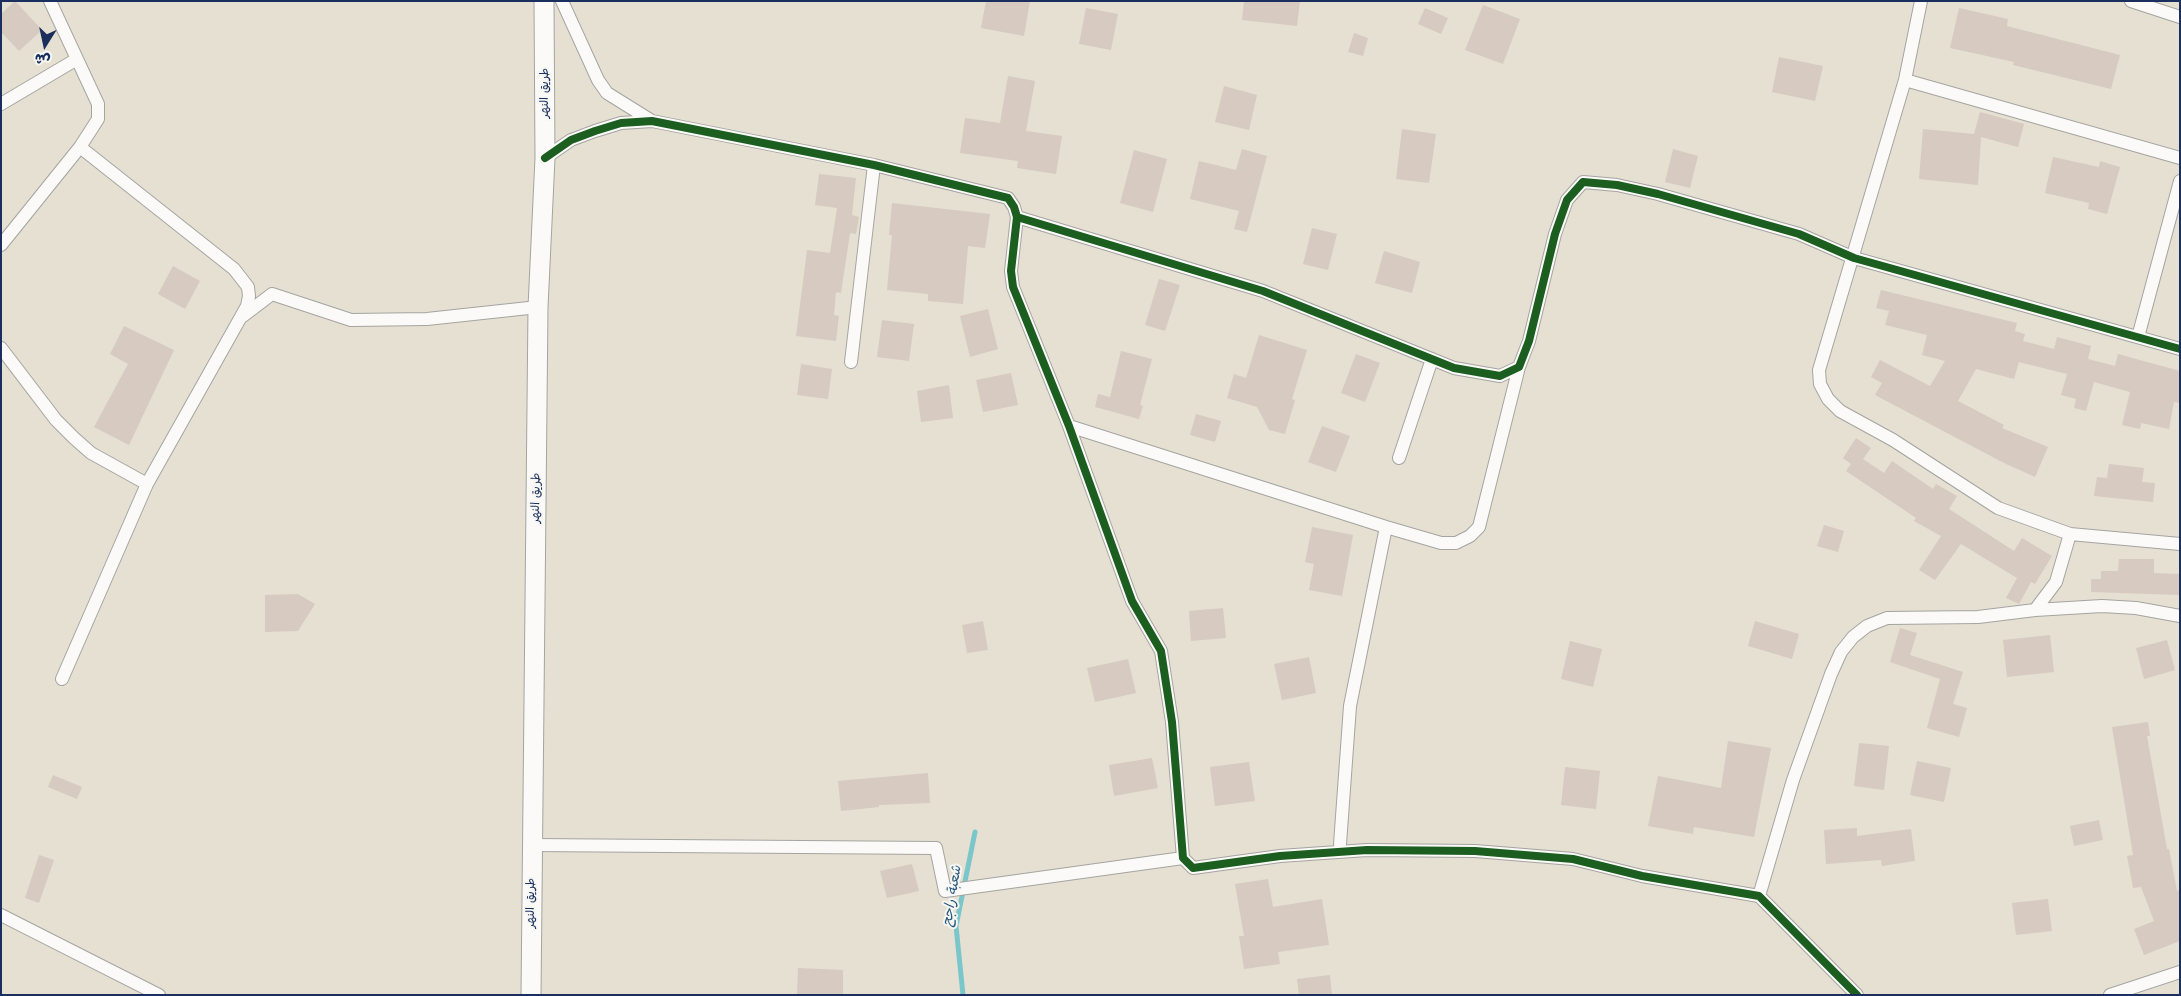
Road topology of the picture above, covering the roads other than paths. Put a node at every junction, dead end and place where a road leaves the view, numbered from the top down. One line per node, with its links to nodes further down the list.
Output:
1 (50, 1): 7 (street)
2 (544, 1): 12 (main road, طريق النهر)
3 (562, 1): 10 (street)
4 (1921, 1): 8 (street)
5 (2131, 1): 6 (street)
6 (2180, 17)
7 (78, 59): 9 (street); 11 (street)
8 (1905, 80): 13 (street); 18 (street)
9 (1, 104)
10 (652, 121): 12 (street); 14 (street)
11 (80, 147): 17 (street); 20 (street)
12 (545, 158): 19 (main road, طريق النهر)
13 (2180, 158)
14 (874, 165): 16 (street); 25 (street)
15 (2180, 182): 21 (street)
16 (1017, 217): 24 (street); 27 (street)
17 (1, 245)
18 (1854, 258): 21 (street); 26 (street); 31 (street)
19 (538, 307): 20 (street); 37 (main road, طريق النهر)
20 (238, 320): 29 (street)
21 (2138, 337): 23 (street)
22 (1, 348): 29 (street)
23 (2180, 349)
24 (1432, 359): 26 (street); 28 (street)
25 (851, 362)
26 (1519, 367): 30 (street)
27 (1069, 426): 30 (street); 38 (street)
28 (1398, 458)
29 (146, 484): 35 (street)
30 (1386, 527): 36 (street)
31 (2070, 534): 32 (street); 33 (street)
32 (2180, 544)
33 (2035, 610): 34 (street); 39 (street)
34 (2180, 616)
35 (62, 679)
36 (1340, 844)
37 (532, 845): 38 (street); 43 (main road, طريق النهر)
38 (1183, 858): 39 (street)
39 (1759, 896): 44 (street)
40 (1, 915): 42 (street)
41 (2180, 972): 45 (street)
42 (159, 995)
43 (531, 995)
44 (1857, 995)
45 (2110, 995)

